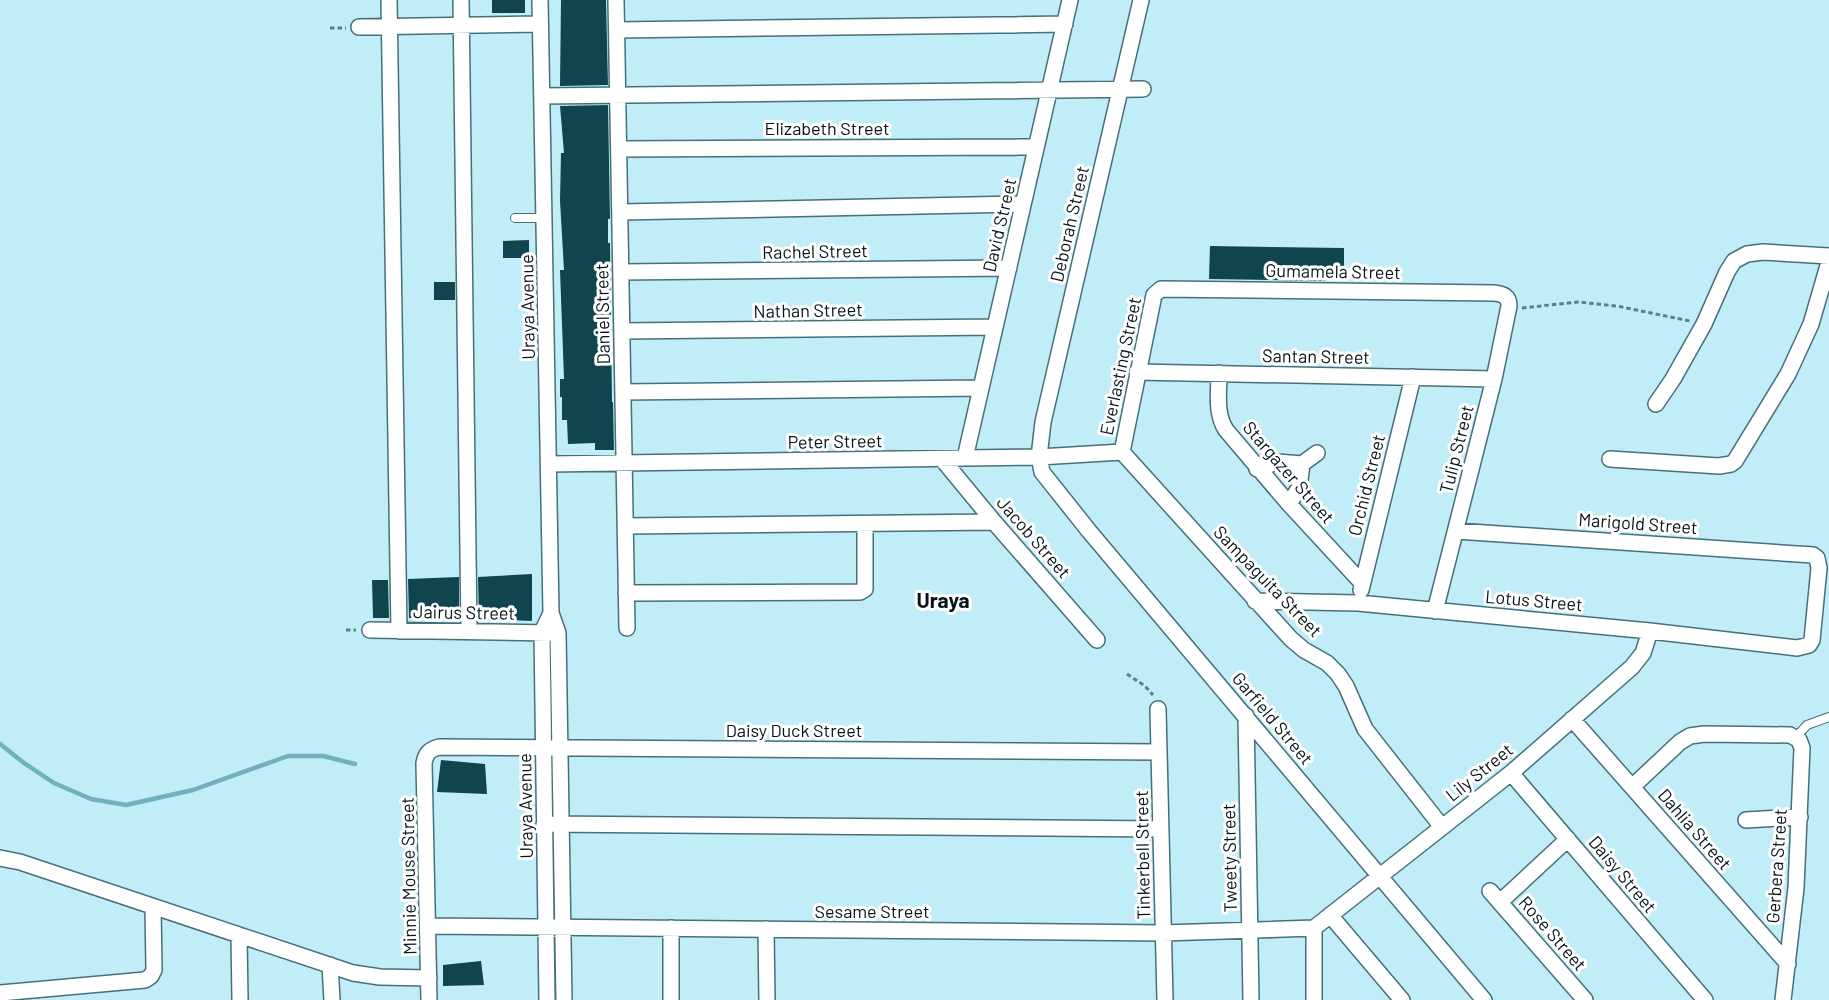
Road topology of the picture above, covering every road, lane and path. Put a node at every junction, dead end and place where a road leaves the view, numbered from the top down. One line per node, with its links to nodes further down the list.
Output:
1 (389, 0): 11 (street)
2 (461, 0): 9 (street)
3 (540, 0): 7 (street, Uraya Avenue)
4 (616, 0): 12 (street, Daniel Street)
5 (1070, 0): 8 (street, David Street)
6 (1141, 0): 13 (street, Deborah Street)
7 (540, 24): 9 (street); 17 (street, Uraya Avenue)
8 (1065, 24): 12 (street); 15 (street, David Street)
9 (462, 25): 11 (street); 65 (street)
10 (359, 27): 11 (street)
11 (389, 27): 63 (street)
12 (617, 30): 16 (street, Daniel Street)
13 (1120, 89): 14 (street); 15 (street); 42 (street, Deborah Street)
14 (1143, 89)
15 (1049, 90): 16 (street); 18 (street, David Street)
16 (618, 95): 17 (street); 19 (street, Daniel Street)
17 (542, 96): 23 (street, Uraya Avenue)
18 (1036, 147): 19 (street, Elizabeth Street); 20 (street, David Street)
19 (619, 149): 21 (street, Daniel Street)
20 (1023, 204): 21 (street); 26 (street, David Street)
21 (620, 212): 27 (street, Daniel Street)
22 (515, 218): 23 (lane)
23 (544, 218): 47 (street, Uraya Avenue)
24 (1829, 256): 30 (street)
25 (1829, 262): 45 (street)
26 (1009, 268): 27 (street, Rachel Street); 31 (street, David Street)
27 (621, 272): 32 (street, Daniel Street)
28 (1158, 290): 29 (street, Gumamela Street); 33 (street, Everlasting Street)
29 (1508, 302): 30 (path); 36 (street, Tulip Street)
30 (1704, 324): 39 (street)
31 (995, 327): 32 (street, Nathan Street); 37 (street, David Street)
32 (622, 332): 38 (street, Daniel Street)
33 (1137, 372): 34 (street, Santan Street); 40 (street, Everlasting Street)
34 (1220, 373): 35 (street, Santan Street); 49 (street, Stargazer Street)
35 (1413, 377): 36 (street, Santan Street); 55 (street, Orchid Street)
36 (1494, 379): 54 (street, Tulip Street)
37 (981, 388): 38 (street); 43 (street, David Street)
38 (623, 392): 46 (street, Daniel Street)
39 (1656, 404)
40 (1122, 452): 42 (street, Peter Street); 57 (street, Sampaguita Street)
41 (1317, 453): 48 (street)
42 (1039, 457): 43 (street, Peter Street); 72 (street, Garfield Street)
43 (965, 458): 44 (street, Peter Street)
44 (942, 459): 46 (street, Peter Street); 51 (street, Jacob Street)
45 (1610, 459)
46 (624, 463): 47 (street, Peter Street); 53 (street, Daniel Street)
47 (549, 464): 60 (street, Uraya Avenue)
48 (1302, 465): 49 (street); 50 (street)
49 (1257, 468): 50 (street, Stargazer Street)
50 (1288, 504): 55 (street, Stargazer Street)
51 (994, 522): 52 (street); 68 (street, Jacob Street)
52 (865, 525): 53 (street); 56 (street)
53 (625, 526): 56 (street, Daniel Street)
54 (1456, 531): 59 (street, Tulip Street); 69 (street, Marigold Street)
55 (1362, 583): 58 (street, Orchid Street)
56 (626, 593): 61 (street, Daniel Street)
57 (1255, 600): 58 (street, Lotus Street); 86 (street, Sampaguita Street)
58 (1358, 603): 59 (street, Lotus Street)
59 (1435, 611): 64 (street, Lotus Street)
60 (551, 613): 66 (street, Uraya Avenue); 67 (street, Uraya Avenue)
61 (627, 628)
62 (370, 630): 63 (street, Jairus Street)
63 (399, 631): 65 (street, Jairus Street)
64 (1650, 631): 69 (street, Lotus Street); 74 (street, Lily Street)
65 (469, 632): 66 (street, Jairus Street)
66 (542, 632): 67 (street, Jairus Street); 76 (street, Uraya Avenue)
67 (558, 633): 77 (street, Uraya Avenue)
68 (1097, 640)
69 (1809, 645)
70 (1127, 674): 71 (path)
71 (1158, 709): 79 (street, Tinkerbell Street)
72 (1246, 716): 90 (street, Garfield Street); 99 (street, Tweety Street)
73 (1829, 717): 75 (lane)
74 (1572, 719): 80 (street, Lily Street); 81 (street, Dahlia Street)
75 (1796, 737): 81 (street); 82 (street, Gerbera Street)
76 (543, 748): 77 (street, Daisy Duck Street); 78 (street, Daisy Duck Street); 84 (street, Uraya Avenue)
77 (560, 748): 79 (street, Daisy Duck Street); 85 (street, Uraya Avenue)
78 (428, 751): 93 (street, Minnie Mouse Street)
79 (1159, 752): 87 (street, Tinkerbell Street)
80 (1511, 773): 86 (street, Lily Street); 88 (street, Daisy Street)
81 (1632, 787): 102 (street, Dahlia Street)
82 (1800, 818): 83 (street); 102 (street, Gerbera Street)
83 (1746, 820)
84 (544, 824): 85 (street); 94 (street, Uraya Avenue)
85 (561, 824): 87 (street); 95 (street, Uraya Avenue)
86 (1442, 827): 90 (street, Lily Street)
87 (1161, 829): 100 (street, Tinkerbell Street)
88 (1568, 839): 119 (street, Rose Street); 120 (street, Daisy Street)
89 (0, 858): 91 (street)
90 (1379, 876): 92 (street, Lily Street); 118 (street, Garfield Street)
91 (153, 907): 101 (street); 105 (street)
92 (1330, 915): 97 (street, Lily Street); 117 (street)
93 (429, 926): 94 (street, Sesame Street); 104 (street, Minnie Mouse Street)
94 (546, 927): 95 (street, Sesame Street); 110 (street, Uraya Avenue)
95 (563, 927): 96 (street, Sesame Street); 111 (street, Uraya Avenue)
96 (671, 928): 98 (street, Sesame Street); 112 (street)
97 (1314, 928): 99 (street, Sesame Street); 106 (street)
98 (766, 929): 100 (street, Sesame Street); 113 (street)
99 (1250, 930): 100 (street, Sesame Street); 115 (street, Tweety Street)
100 (1163, 933): 114 (street, Tinkerbell Street)
101 (238, 935): 103 (street); 107 (street)
102 (1788, 964): 121 (street, Gerbera Street)
103 (330, 965): 104 (street); 108 (street)
104 (429, 978): 109 (street, Minnie Mouse Street)
105 (0, 993)
106 (1314, 993): 116 (street)
107 (240, 1000)
108 (332, 1000)
109 (429, 1000)
110 (547, 1000)
111 (564, 1000)
112 (671, 1000)
113 (767, 1000)
114 (1165, 1000)
115 (1251, 1000)
116 (1326, 1000)
117 (1402, 1000)
118 (1484, 1000)
119 (1585, 1000)
120 (1705, 1000)
121 (1783, 1000)

